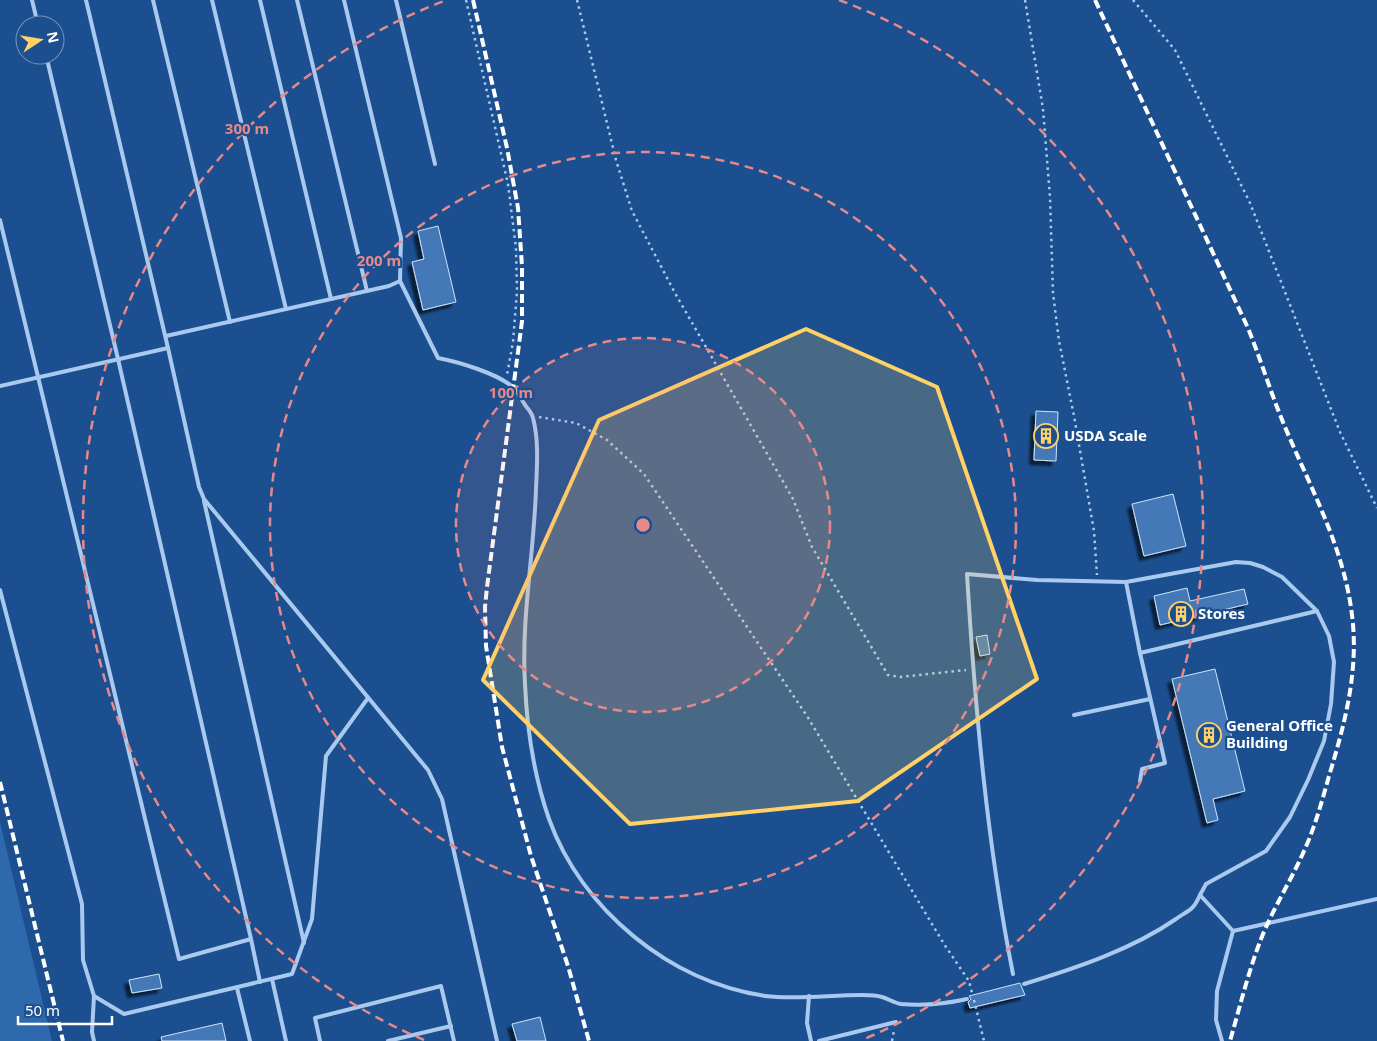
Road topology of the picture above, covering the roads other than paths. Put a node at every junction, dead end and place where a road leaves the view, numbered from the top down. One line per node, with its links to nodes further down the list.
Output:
1 (32, 0): 9 (lane)
2 (86, 0): 18 (lane)
3 (153, 0): 17 (lane)
4 (212, 0): 16 (lane)
5 (260, 0): 15 (lane)
6 (297, 0): 14 (lane)
7 (344, 0): 13 (lane)
8 (396, 0): 11 (lane)
9 (36, 15)
10 (48, 65): 20 (lane)
11 (435, 164)
12 (0, 220): 21 (lane)
13 (400, 281): 14 (lane); 43 (lane)
14 (367, 291): 15 (lane)
15 (331, 299): 16 (lane)
16 (286, 309): 17 (lane)
17 (230, 322): 18 (lane)
18 (166, 336): 19 (lane)
19 (168, 348): 20 (lane); 23 (lane)
20 (118, 359): 21 (lane); 35 (lane)
21 (37, 378): 22 (lane); 35 (lane)
22 (0, 386)
23 (204, 499): 28 (lane); 36 (lane)
24 (1126, 582): 26 (lane); 27 (lane); 37 (lane)
25 (0, 590): 42 (lane)
26 (1317, 611): 27 (lane); 32 (lane)
27 (1140, 653): 29 (lane)
28 (368, 698): 36 (lane); 53 (lane)
29 (1150, 699): 30 (lane); 31 (lane)
30 (1074, 715)
31 (1140, 781)
32 (1200, 895): 34 (lane); 40 (lane)
33 (1377, 899): 34 (lane)
34 (1233, 931): 56 (lane)
35 (251, 939): 39 (lane)
36 (304, 943): 38 (lane)
37 (1013, 974)
38 (272, 979): 39 (lane); 49 (lane)
39 (260, 982): 41 (lane)
40 (1024, 984)
41 (238, 988): 42 (lane); 48 (lane)
42 (94, 996): 47 (lane)
43 (809, 996): 44 (lane); 54 (lane)
44 (967, 999)
45 (896, 1022): 55 (lane)
46 (451, 1026): 50 (lane); 51 (lane); 52 (lane)
47 (94, 1041)
48 (250, 1041)
49 (286, 1041)
50 (320, 1041)
51 (388, 1041)
52 (454, 1041)
53 (497, 1041)
54 (811, 1041)
55 (819, 1041)
56 (1222, 1041)

